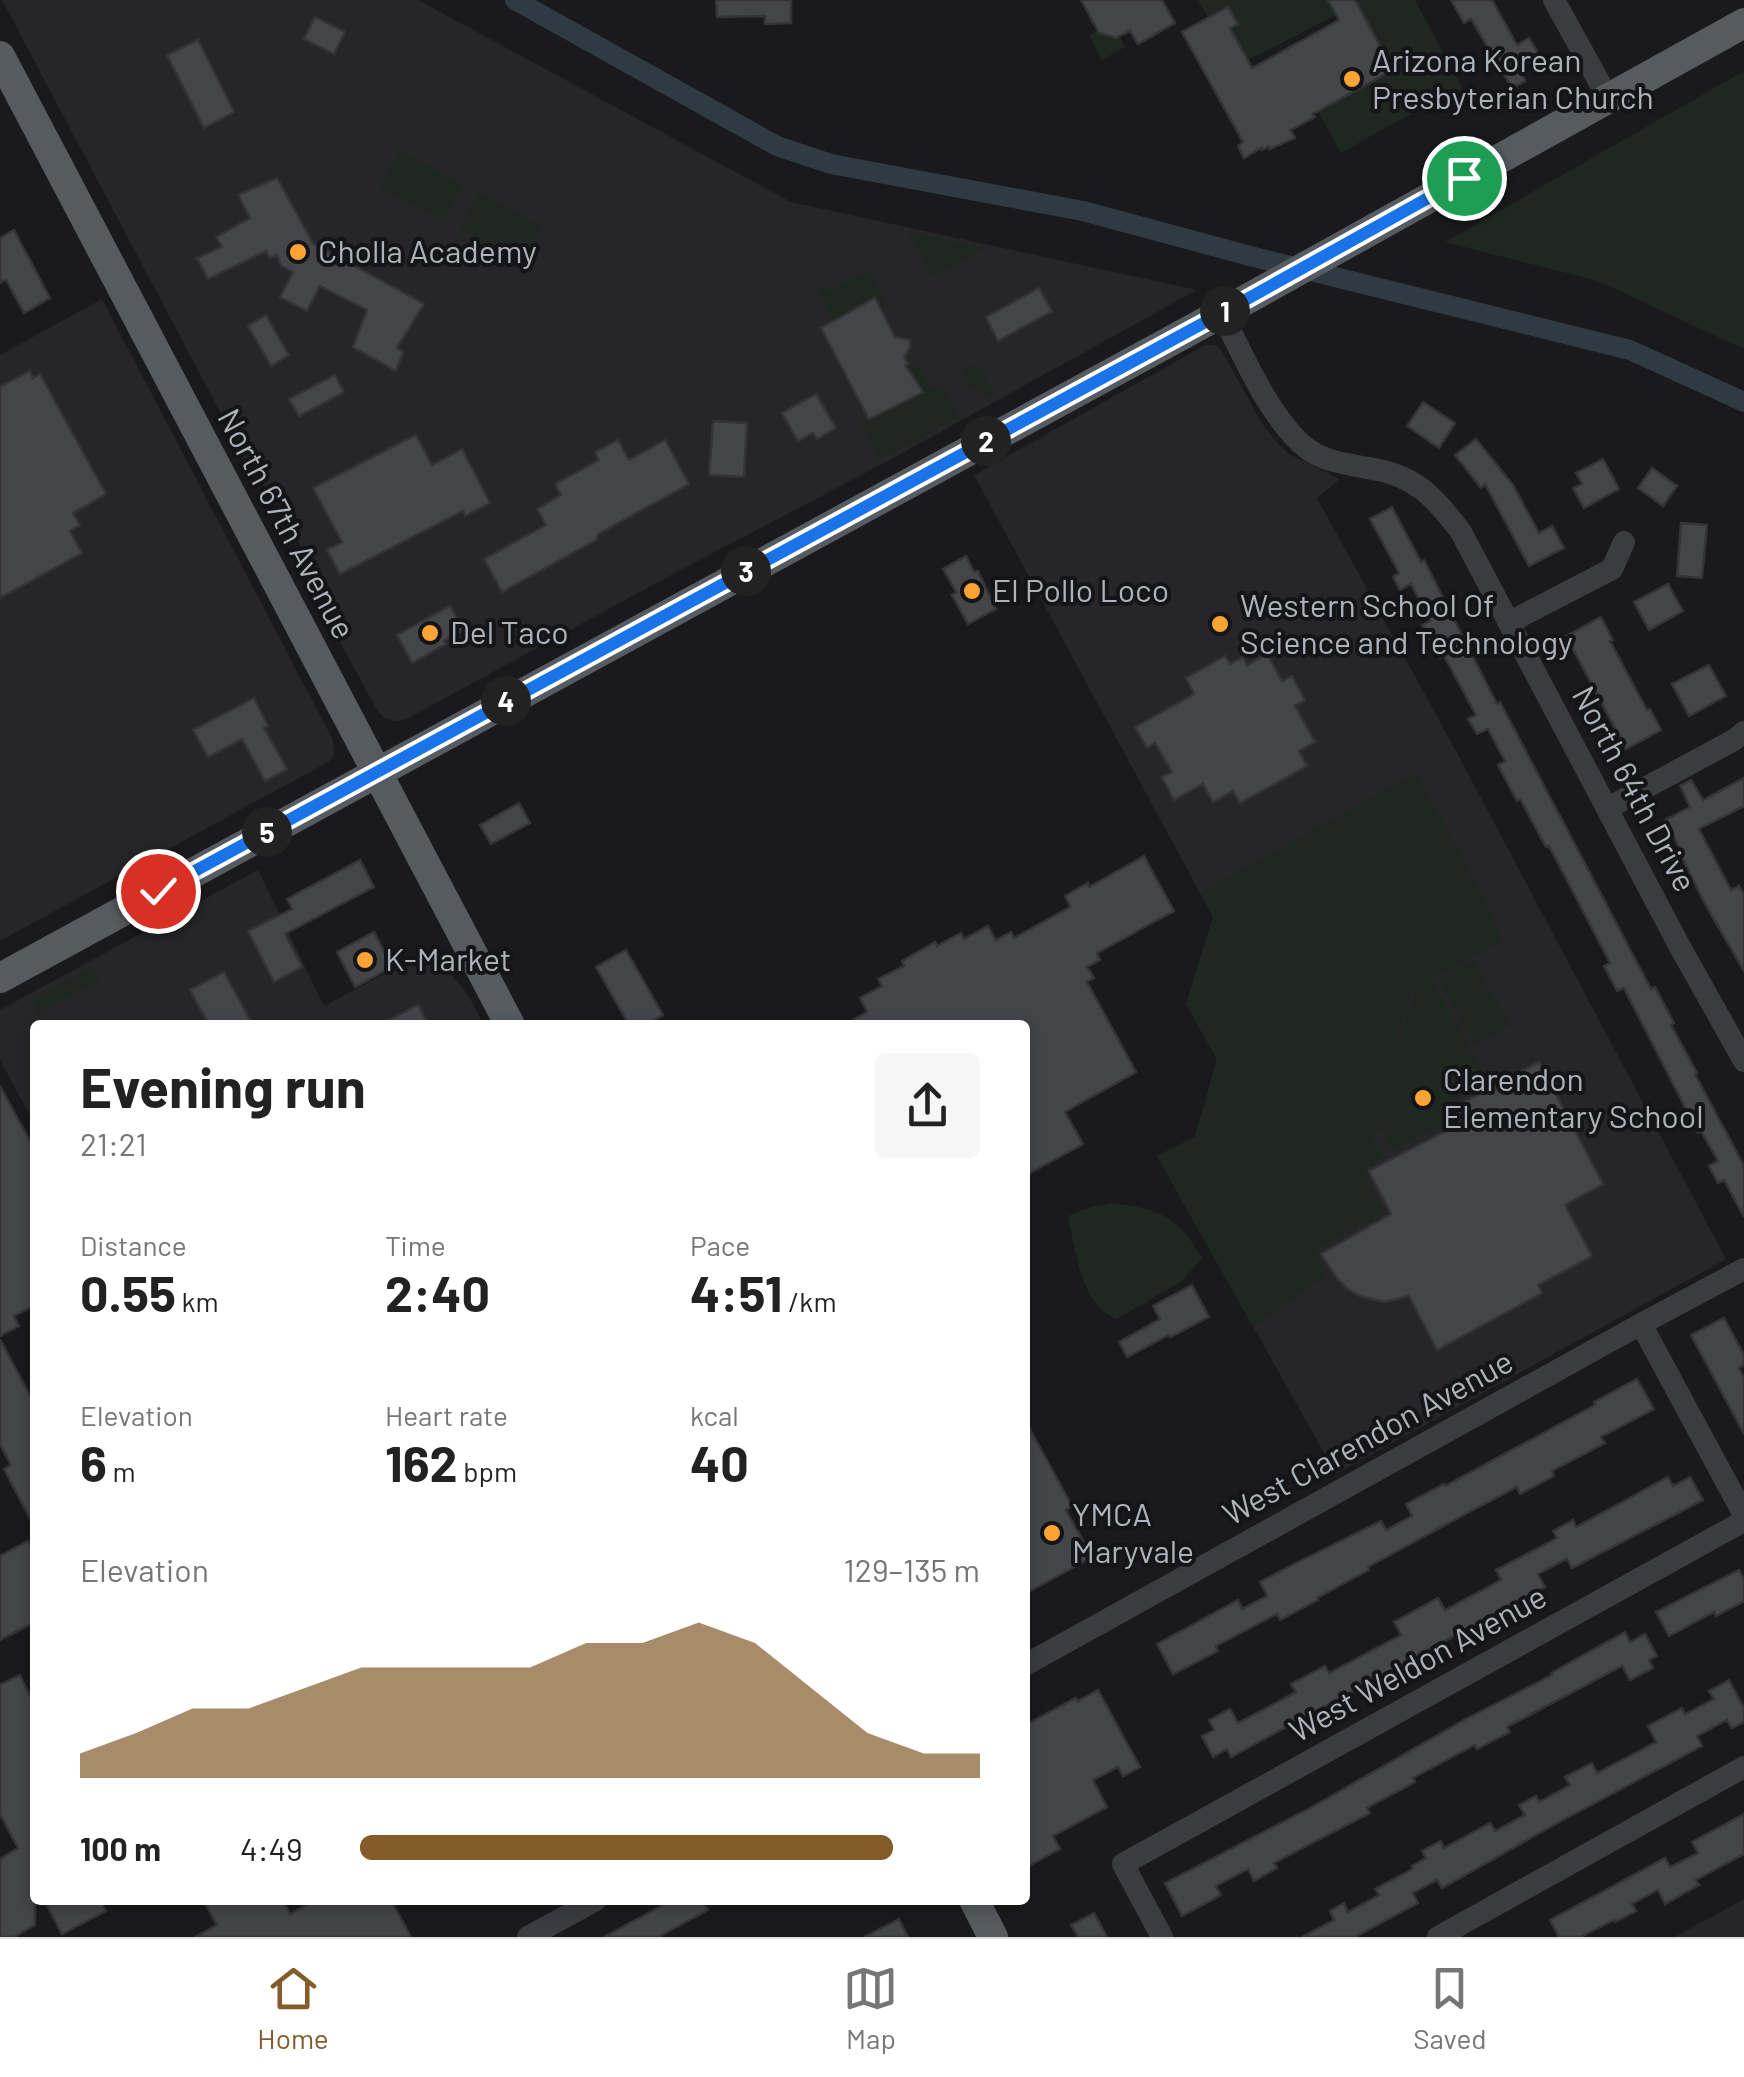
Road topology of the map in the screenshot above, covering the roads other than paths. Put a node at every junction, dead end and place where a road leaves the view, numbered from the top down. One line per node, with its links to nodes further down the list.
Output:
1 (1554, 0): 4 (street)
2 (1744, 23): 4 (main road)
3 (0, 56): 9 (main road, North 67th Avenue)
4 (1608, 98): 5 (main road)
5 (1222, 313): 7 (street, North 64th Drive); 9 (main road)
6 (1624, 542): 7 (street)
7 (1510, 622): 10 (street, North 64th Drive)
8 (1744, 732): 10 (street)
9 (376, 772): 11 (main road); 12 (main road, North 67th Avenue)
10 (1608, 808): 13 (street, North 64th Drive)
11 (0, 978)
12 (507, 1020)
13 (1737, 1030): 14 (street, North 64th Drive)
14 (1744, 1061)
15 (1744, 1269): 16 (street, West Clarendon Avenue)
16 (1640, 1324): 17 (street); 18 (street, West Clarendon Avenue)
17 (1744, 1518): 24 (street, West Weldon Avenue)
18 (1030, 1662)
19 (1744, 1767): 25 (street)
20 (587, 1905): 22 (street)
21 (977, 1905): 23 (main road)
22 (528, 1937)
23 (993, 1937)
24 (1162, 1937)
25 (1438, 1937)

